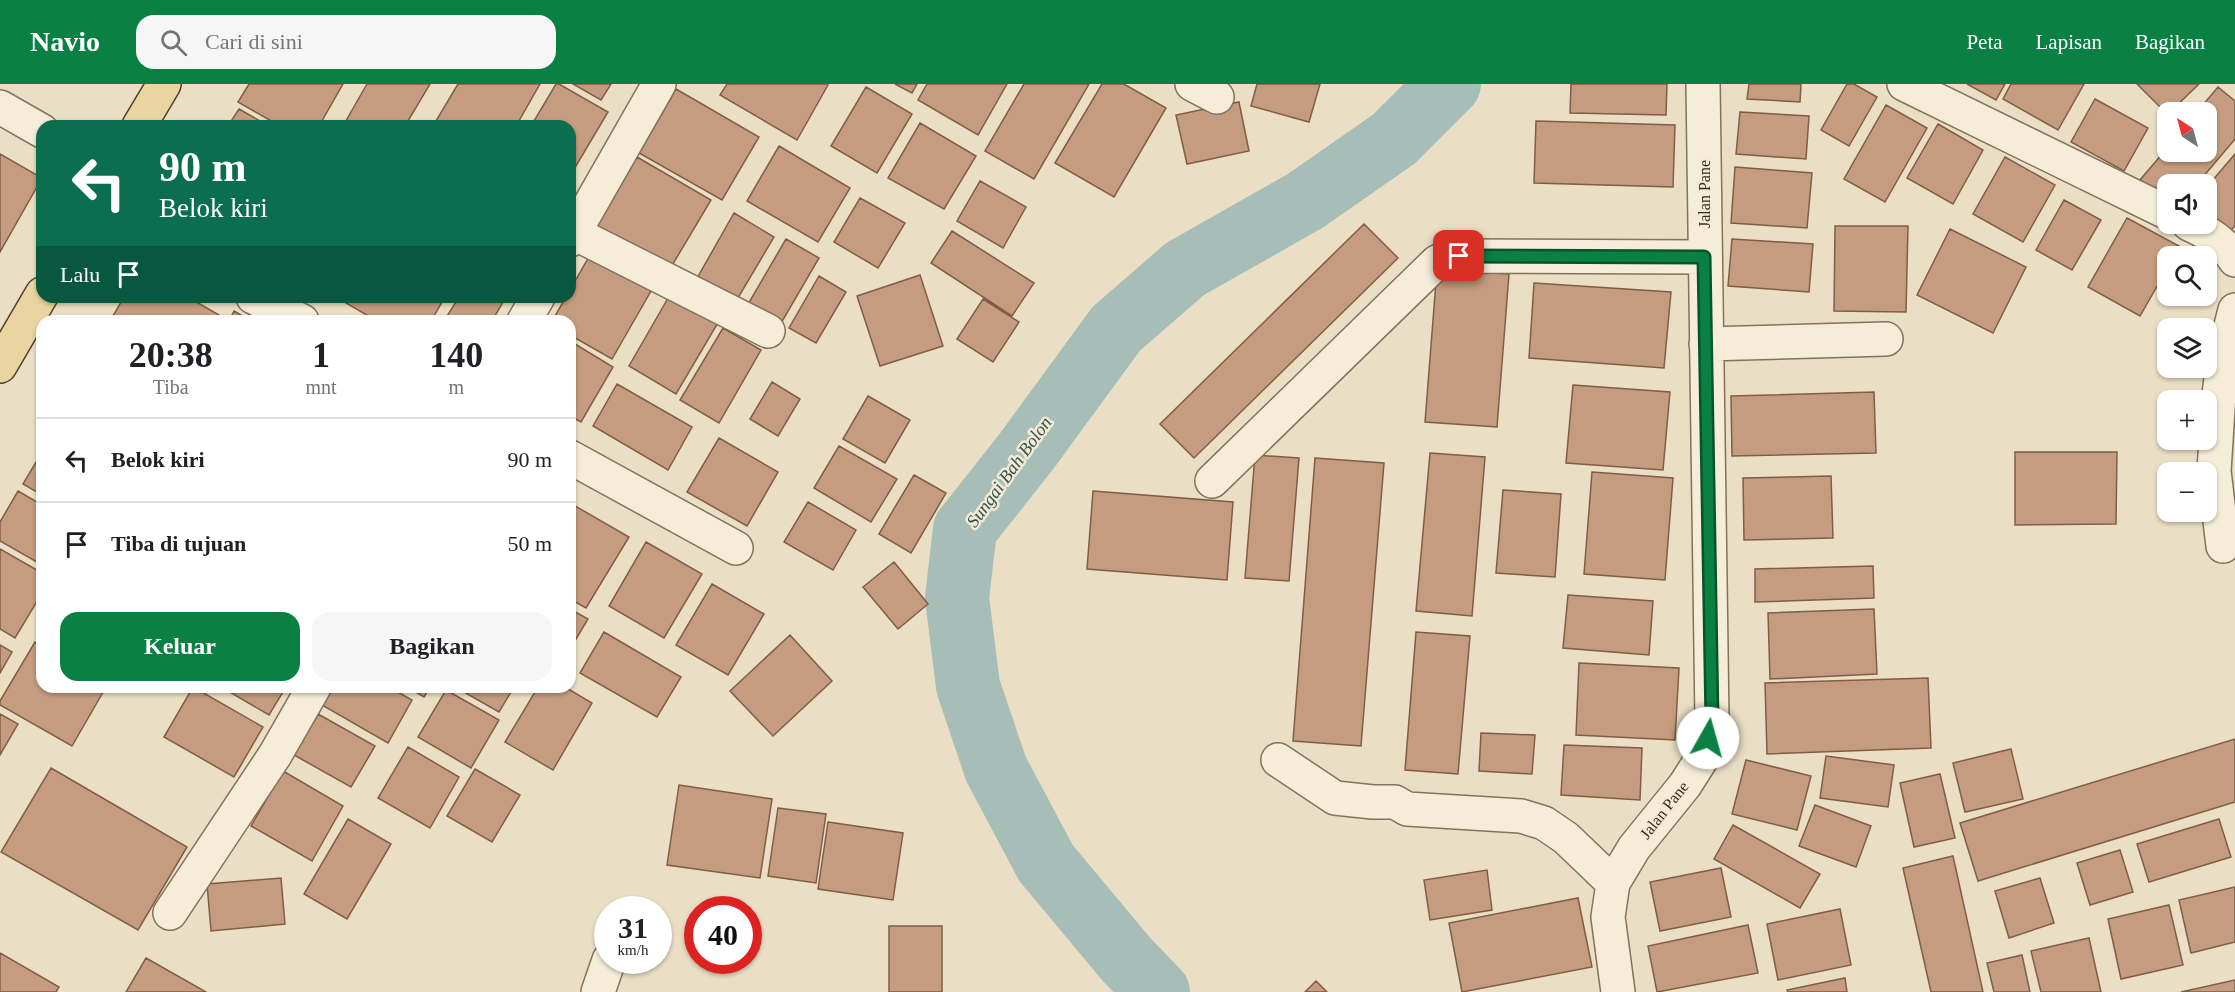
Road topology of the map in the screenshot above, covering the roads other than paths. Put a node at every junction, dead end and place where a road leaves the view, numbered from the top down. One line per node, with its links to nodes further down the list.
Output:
1 (164, 84): 6 (main road)
2 (659, 84): 9 (street)
3 (1703, 84): 12 (street, Jalan Pane)
4 (1904, 84): 8 (street)
5 (0, 107): 7 (street)
6 (143, 120)
7 (36, 128)
8 (2157, 208)
9 (576, 230)
10 (2211, 234): 13 (street)
11 (576, 239): 18 (street)
12 (1704, 257): 20 (street, Jalan Pane); 23 (street)
13 (2235, 260)
14 (37, 303): 21 (main road)
15 (265, 303): 17 (street)
16 (2235, 310): 24 (street)
17 (290, 315)
18 (768, 331)
19 (1886, 339): 20 (street)
20 (1706, 344): 28 (street, Jalan Pane)
21 (0, 366)
22 (576, 460): 25 (street)
23 (1212, 481)
24 (2223, 546)
25 (735, 548)
26 (311, 693): 29 (street)
27 (1278, 760): 28 (street)
28 (1613, 883): 32 (street, Jalan Pane)
29 (170, 913)
30 (604, 974): 31 (street)
31 (598, 992)
32 (1618, 992)

